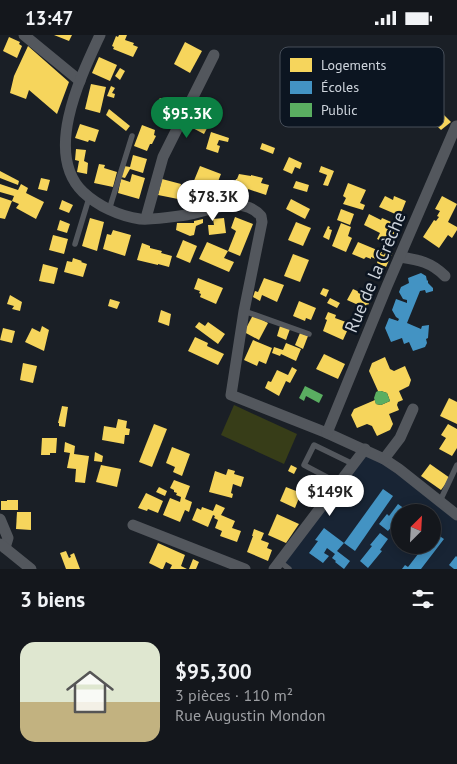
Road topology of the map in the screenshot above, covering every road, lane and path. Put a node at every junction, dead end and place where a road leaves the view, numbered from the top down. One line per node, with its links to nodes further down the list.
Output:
1 (24, 35): 4 (street)
2 (100, 35): 4 (street)
3 (214, 55): 9 (street)
4 (80, 81): 7 (street)
5 (456, 126): 11 (street, Rue de la Crèche)
6 (132, 136): 8 (lane)
7 (89, 198): 8 (street); 10 (lane)
8 (109, 210): 9 (street)
9 (146, 219): 13 (street)
10 (75, 244)
11 (400, 257): 12 (street); 16 (street, Rue de la Crèche)
12 (445, 276)
13 (244, 311): 14 (lane); 16 (street)
14 (309, 334)
15 (413, 409): 18 (street)
16 (327, 433): 17 (street)
17 (365, 449): 18 (street); 19 (street)
18 (384, 459): 22 (street)
19 (353, 464): 21 (street); 21 (lane)
20 (457, 465): 22 (lane)
21 (338, 483): 27 (street)
22 (440, 501): 23 (street)
23 (457, 515)
24 (0, 519): 26 (street)
25 (133, 525): 29 (street)
26 (3, 546): 28 (street)
27 (276, 565): 30 (lane)
28 (31, 569)
29 (245, 569)
30 (289, 569)

